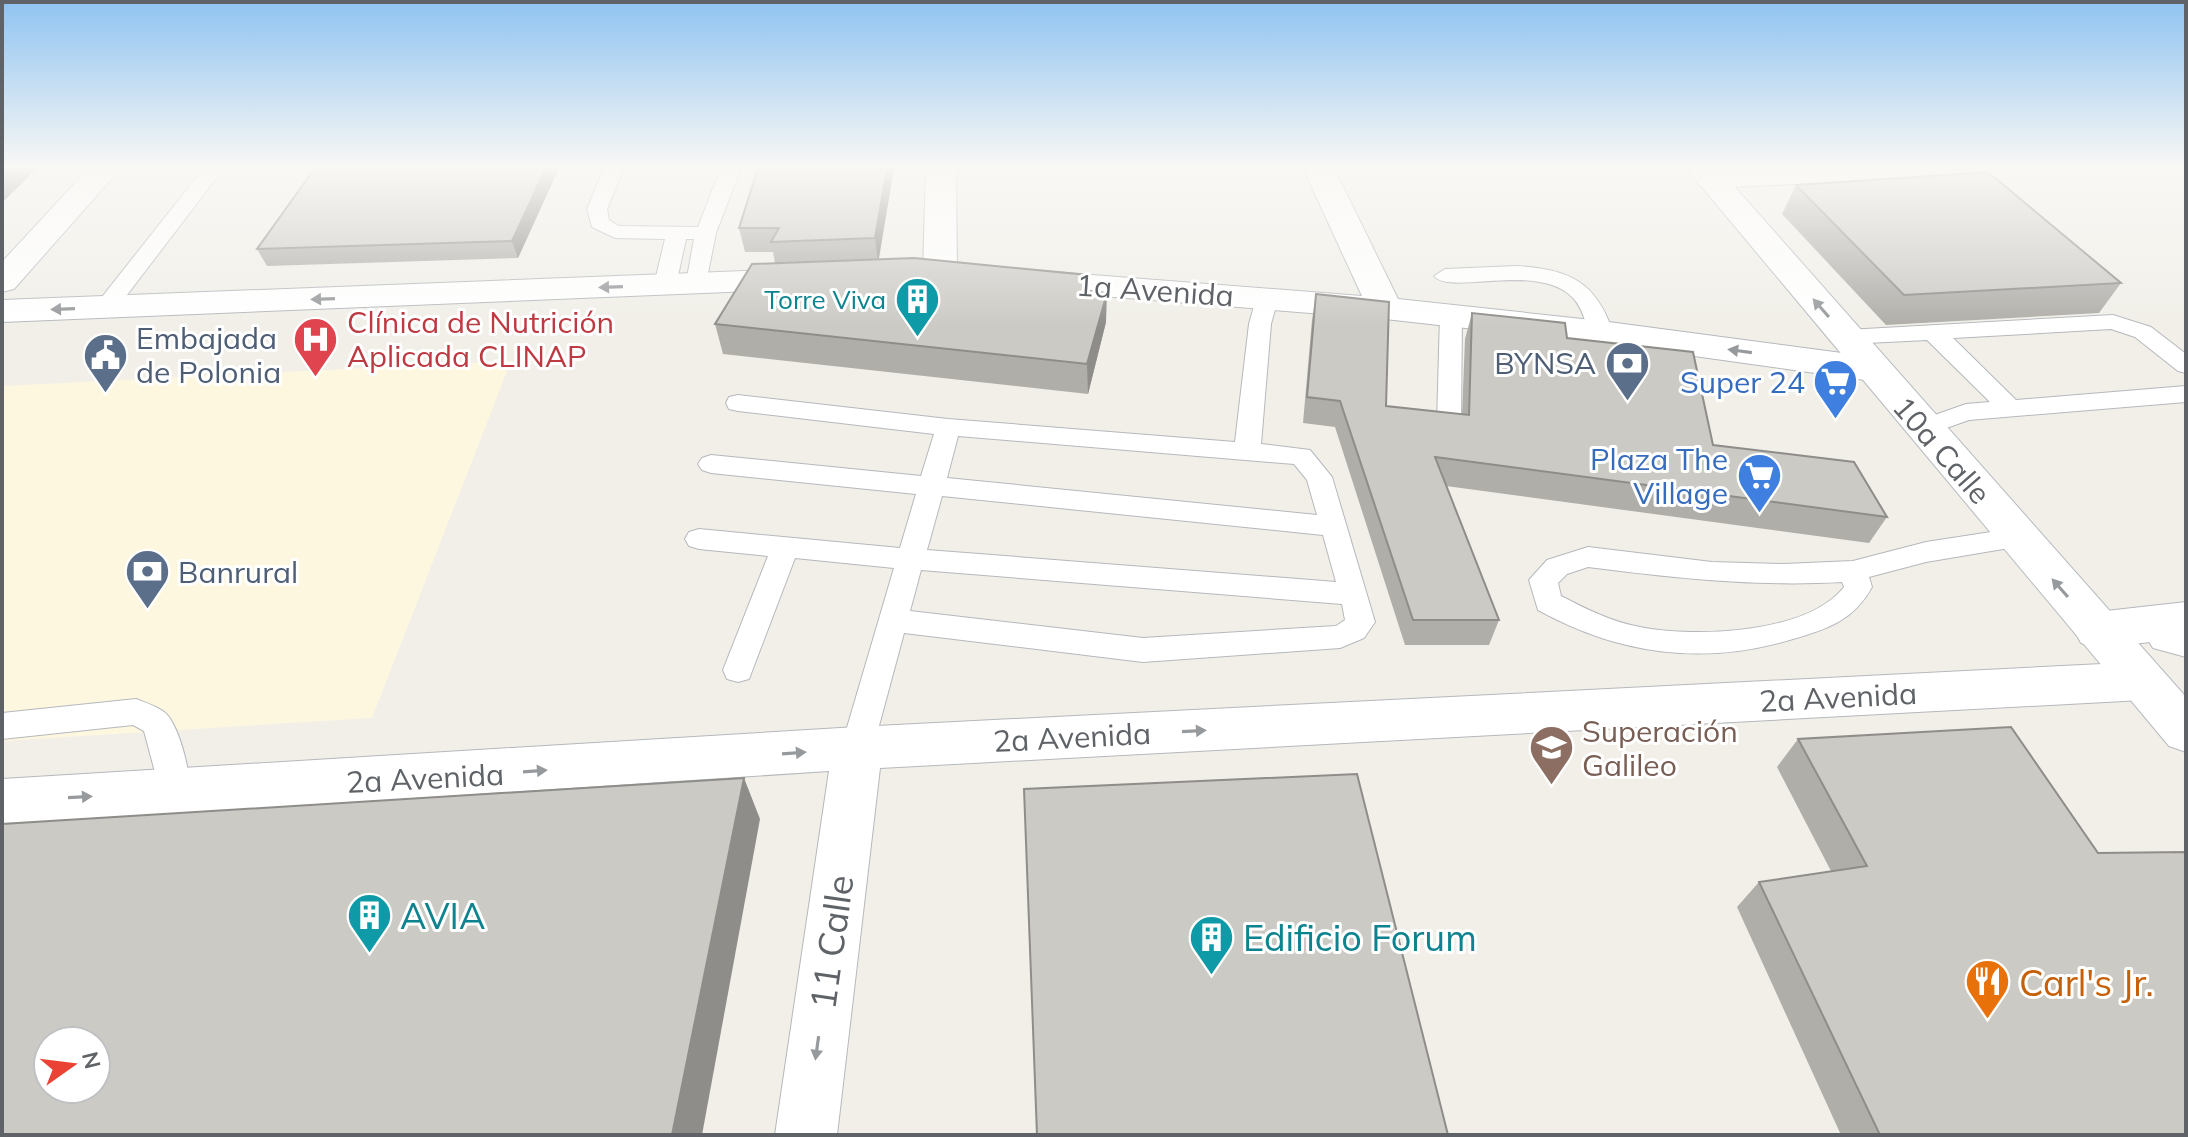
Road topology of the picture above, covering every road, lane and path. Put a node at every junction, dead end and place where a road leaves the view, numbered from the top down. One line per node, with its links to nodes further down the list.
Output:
1 (58, 221): 12 (street)
2 (173, 221): 15 (lane)
3 (599, 221): 9 (lane)
4 (711, 221): 8 (lane)
5 (948, 221): 14 (street, 1a Avenida)
6 (1343, 221): 16 (street)
7 (1747, 221): 21 (street, 10a Calle, one-way to 7)
8 (706, 233): 9 (lane); 13 (lane)
9 (677, 234): 13 (lane)
10 (1445, 276): 19 (lane)
11 (834, 278): 13 (street)
12 (2, 282)
13 (681, 284): 15 (street, one-way to 15)
14 (1267, 299): 16 (street, 1a Avenida); 30 (lane)
15 (106, 307): 17 (street, one-way to 17)
16 (1385, 308): 18 (street, 1a Avenida)
17 (2, 311)
18 (1451, 315): 19 (street, 1a Avenida); 27 (lane)
19 (1601, 332): 23 (street, 1a Avenida, one-way to 19)
20 (1933, 332): 21 (lane); 22 (lane); 26 (lane)
21 (1847, 337): 23 (street, 10a Calle)
22 (2186, 366)
23 (1872, 369): 29 (street, 10a Calle)
24 (2186, 394): 26 (lane)
25 (738, 403): 28 (lane)
26 (2011, 409): 29 (lane)
27 (1449, 423)
28 (948, 427): 30 (lane); 32 (lane)
29 (1924, 428): 34 (street, 10a Calle)
30 (1247, 452): 33 (lane)
31 (711, 464): 32 (lane)
32 (931, 487): 33 (lane); 37 (lane)
33 (1334, 526): 39 (lane)
34 (2017, 538): 38 (lane); 41 (street, 10a Calle, one-way to 34)
35 (699, 539): 36 (lane)
36 (785, 547): 37 (lane); 43 (lane)
37 (911, 559): 39 (lane); 40 (lane)
38 (1853, 571): 38 (lane)
39 (1354, 594): 40 (lane)
40 (893, 620): 46 (lane)
41 (2097, 630): 42 (street, 10a Calle); 42 (street)
42 (2169, 646): 45 (street, 10a Calle); 46 (street, 2a Avenida, one-way to 42)
43 (738, 670)
44 (2, 726): 47 (lane)
45 (2186, 731)
46 (857, 748): 47 (street, 2a Avenida, one-way to 46); 49 (street, 11 Calle, one-way to 49)
47 (175, 792): 48 (street, 2a Avenida, one-way to 47)
48 (2, 802)
49 (806, 1135)

